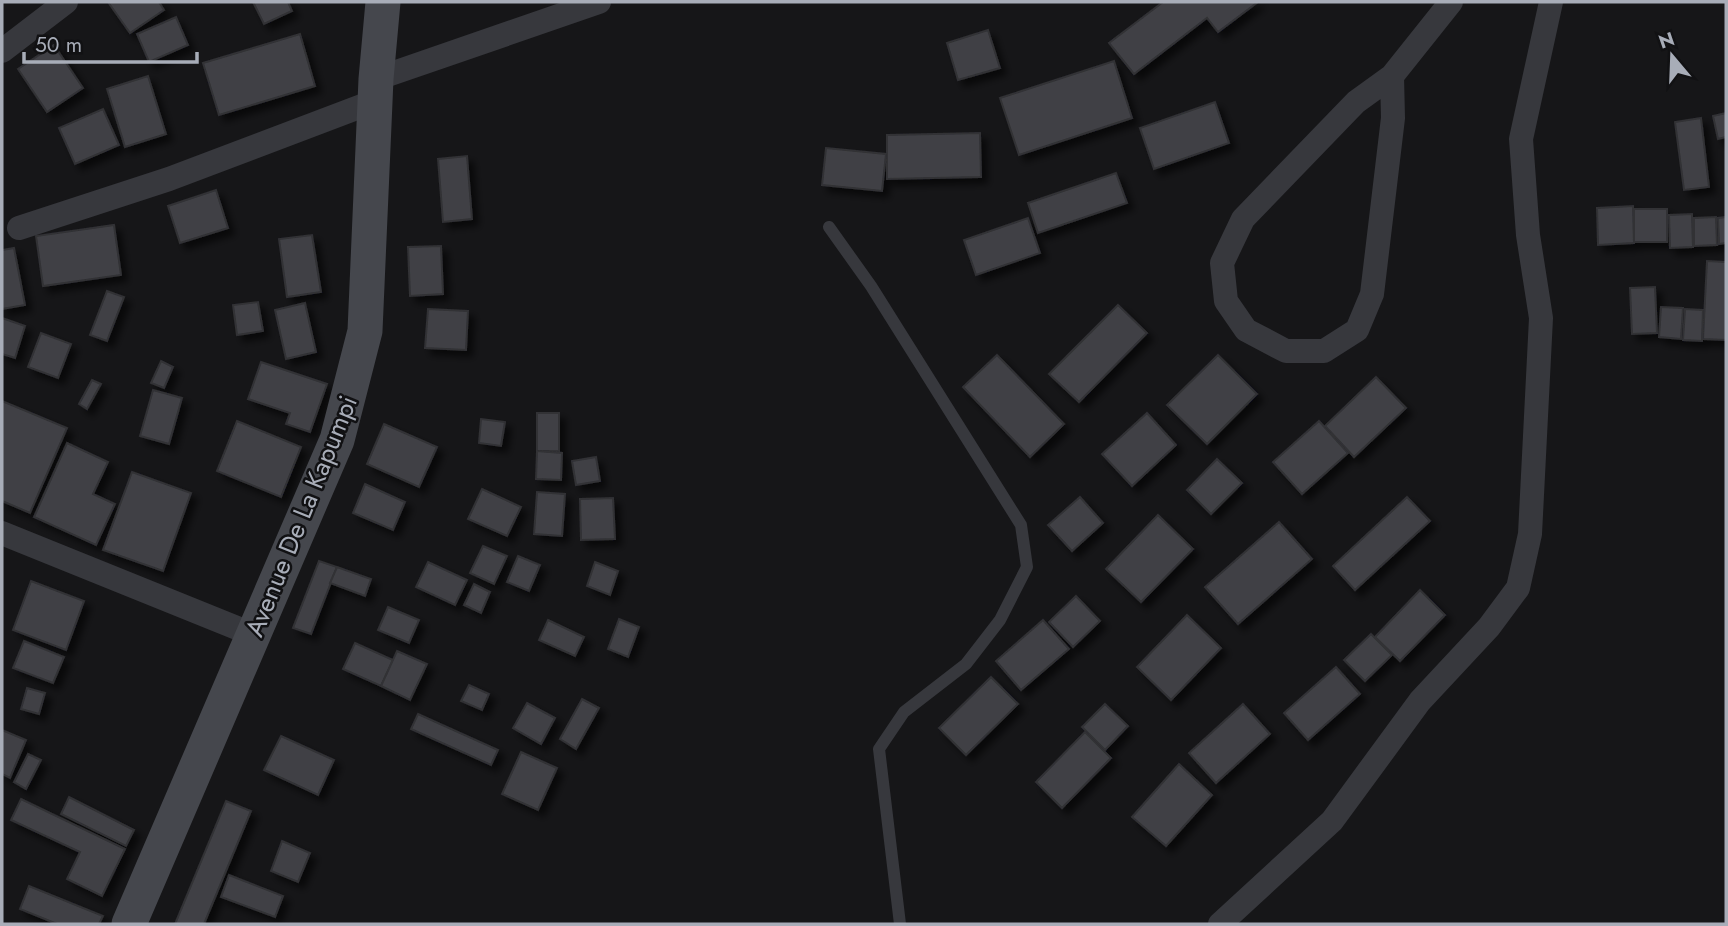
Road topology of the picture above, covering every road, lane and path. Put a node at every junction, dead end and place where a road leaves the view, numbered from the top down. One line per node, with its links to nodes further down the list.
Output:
1 (66, 2): 6 (street)
2 (383, 2): 8 (main road, Avenue De La Kapumpi)
3 (599, 2): 8 (street)
4 (1451, 2): 7 (street)
5 (1551, 2): 15 (street)
6 (2, 51)
7 (1392, 76): 7 (street)
8 (375, 90): 10 (street); 12 (main road, Avenue De La Kapumpi)
9 (829, 227): 14 (lane)
10 (19, 228)
11 (2, 533): 12 (street)
12 (254, 635): 13 (main road, Avenue De La Kapumpi)
13 (129, 924)
14 (900, 924)
15 (1220, 924)

